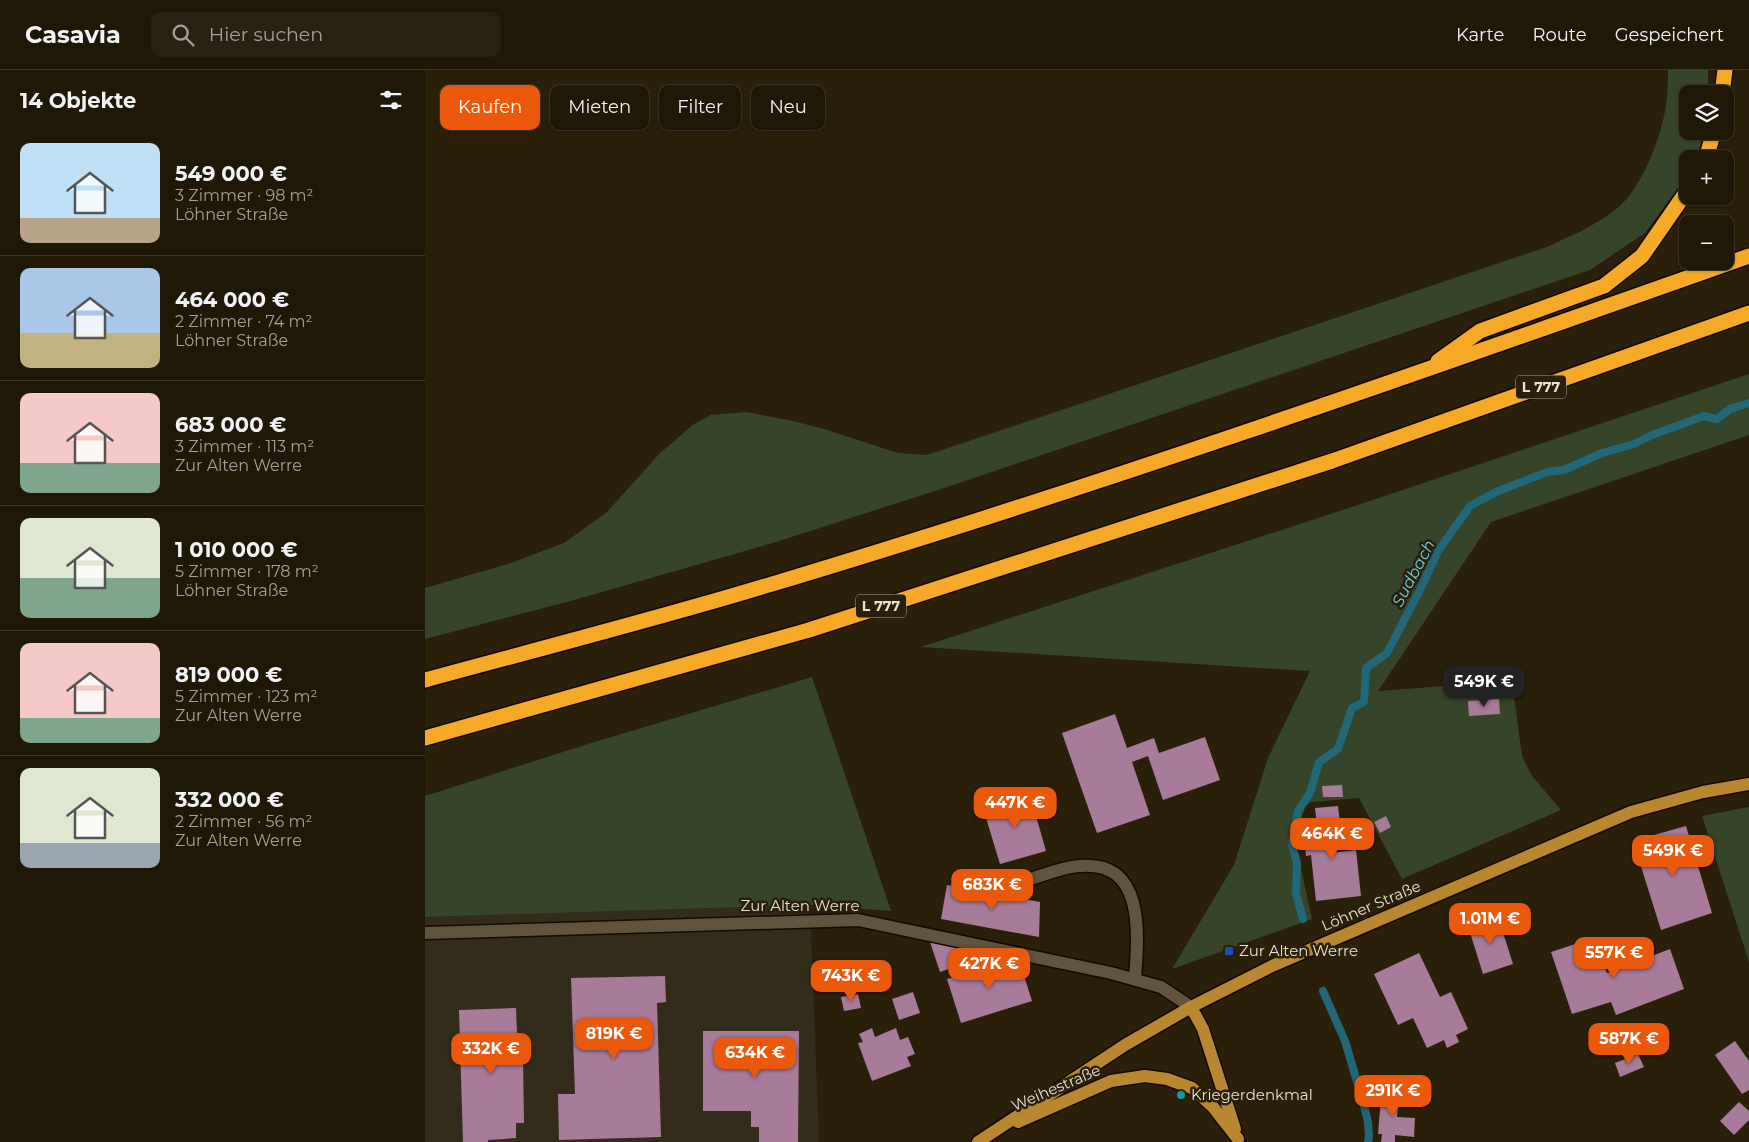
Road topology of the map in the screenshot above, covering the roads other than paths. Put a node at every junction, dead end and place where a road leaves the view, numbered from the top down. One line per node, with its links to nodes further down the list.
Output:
1 (1725, 70): 2 (highway)
2 (1723, 85)
3 (1679, 203): 6 (highway)
4 (1749, 256): 6 (highway)
5 (1749, 313): 8 (highway, L 777)
6 (1422, 372): 7 (highway)
7 (425, 680)
8 (425, 738)
9 (1749, 784): 13 (main road, Löhner Straße)
10 (1024, 881): 12 (street)
11 (425, 933): 12 (street, Zur Alten Werre)
12 (1135, 980): 13 (street, Zur Alten Werre)
13 (1191, 1007): 14 (main road, Löhner Straße); 15 (main road, Weihestraße)
14 (981, 1140): 15 (main road, Weihestraße)
15 (1239, 1141)

